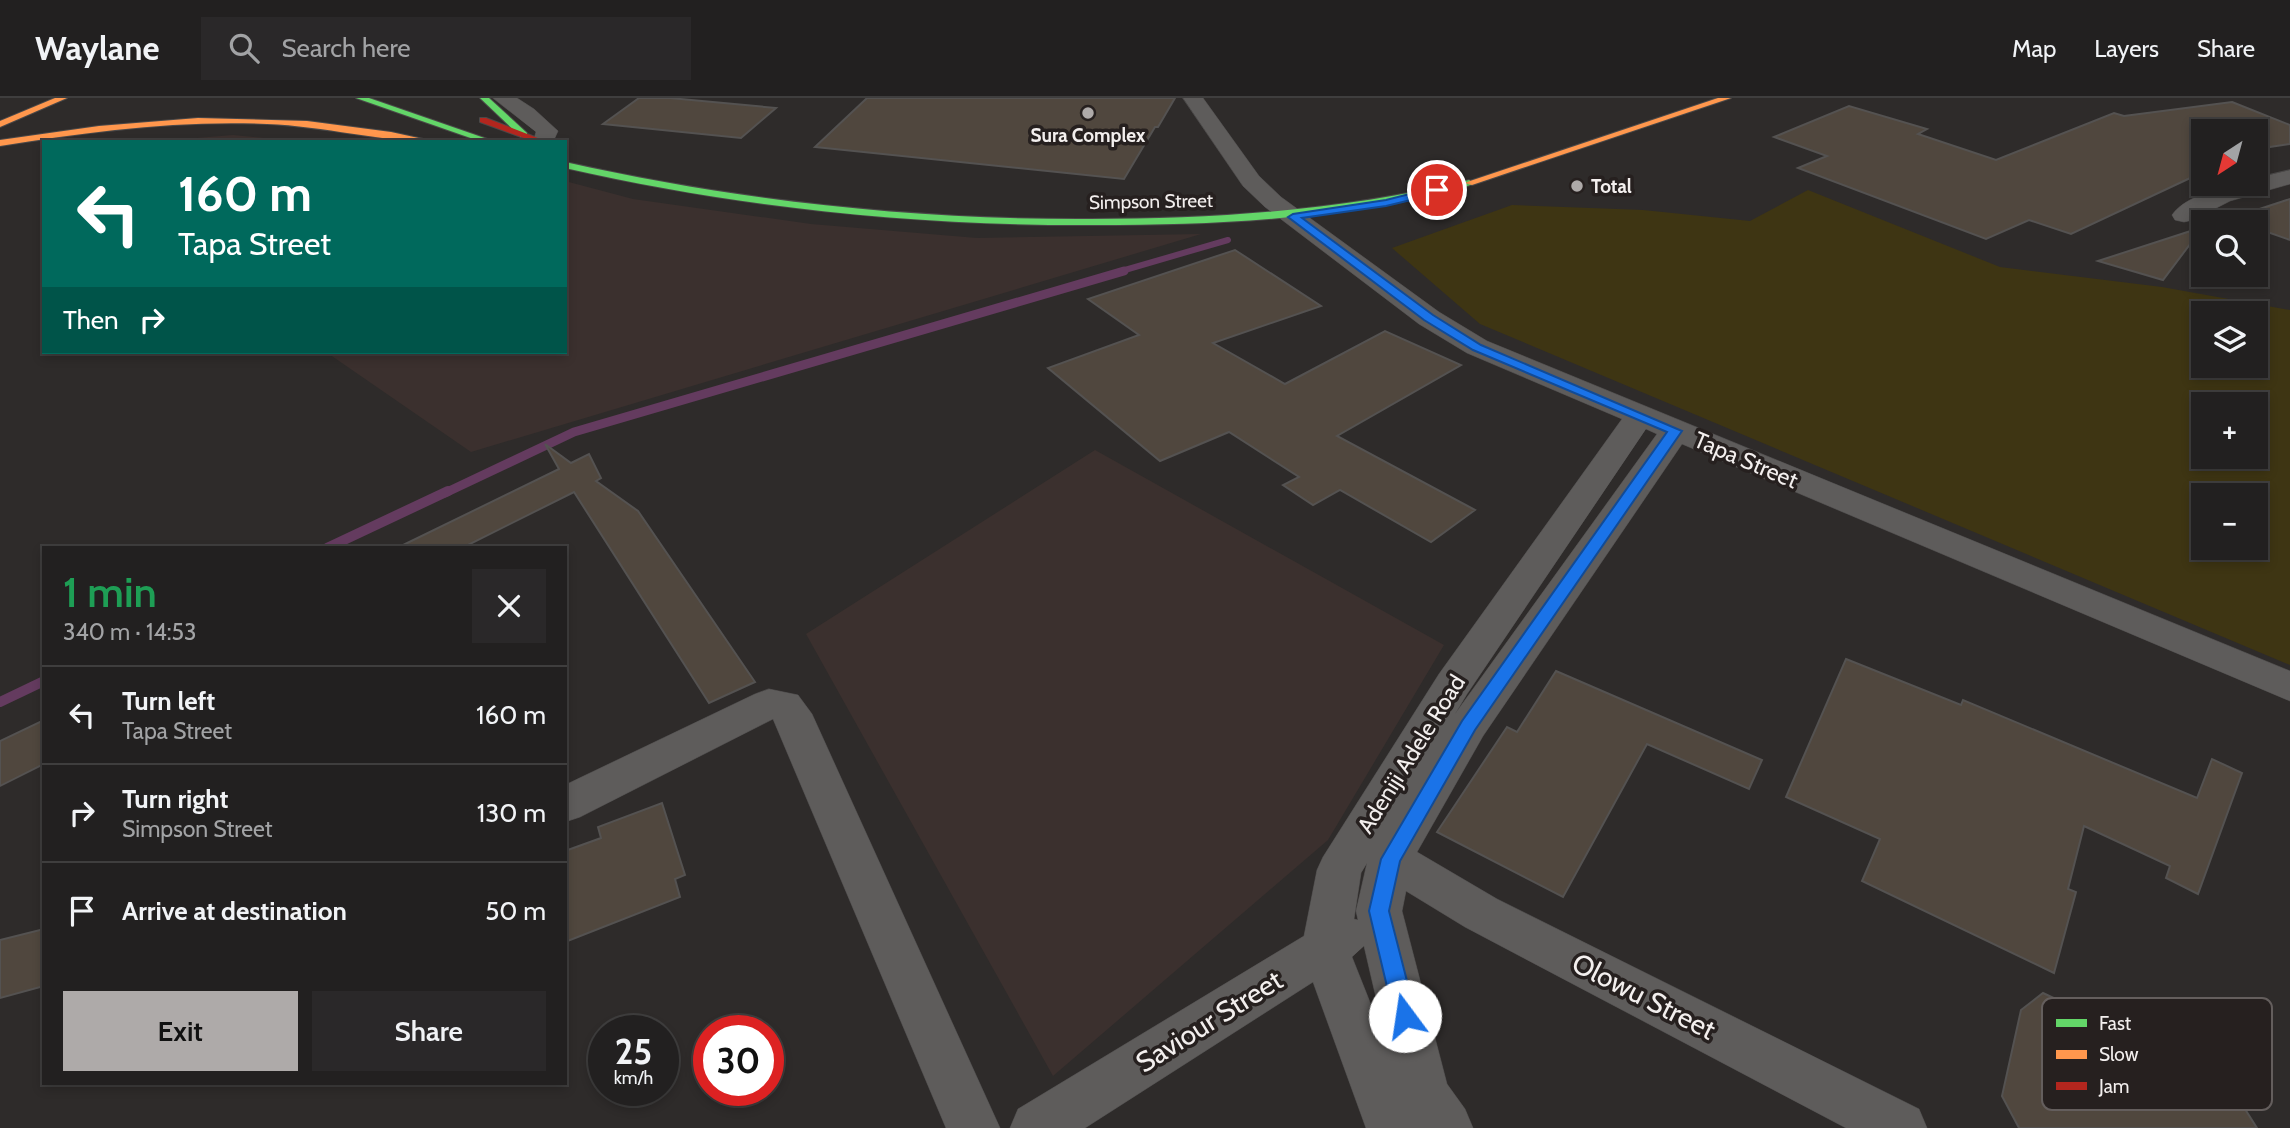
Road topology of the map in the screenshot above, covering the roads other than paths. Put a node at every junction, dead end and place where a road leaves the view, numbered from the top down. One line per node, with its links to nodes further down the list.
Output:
1 (359, 98): 11 (main road)
2 (484, 98): 9 (main road)
3 (503, 98): 9 (street)
4 (1194, 98): 17 (street, Tapa Street)
5 (1727, 98): 14 (main road, Simpson Street)
6 (60, 100): 8 (main road)
7 (472, 116): 9 (main road)
8 (0, 124)
9 (537, 139)
10 (419, 140): 12 (main road)
11 (486, 140)
12 (0, 143)
13 (567, 149): 17 (main road)
14 (1539, 160): 17 (main road); 17 (main road, Simpson Street)
15 (567, 166): 17 (main road, Simpson Street)
16 (2290, 177): 18 (street)
17 (1283, 209): 19 (street, Tapa Street)
18 (2183, 215)
19 (1657, 423): 20 (street, Tapa Street); 22 (street, Adeniji Adele Road); 24 (street, Adeniji Adele Road)
20 (2290, 687)
21 (567, 804): 25 (street)
22 (1390, 859): 23 (street, Adeniji Adele Road); 29 (street, Olowu Street)
23 (1379, 911): 24 (street, Saviour Street); 28 (street, Adeniji Adele Road)
24 (1325, 950): 26 (street, Saviour Street); 27 (street)
25 (973, 1128)
26 (1037, 1128)
27 (1393, 1128)
28 (1446, 1128)
29 (1900, 1128)

